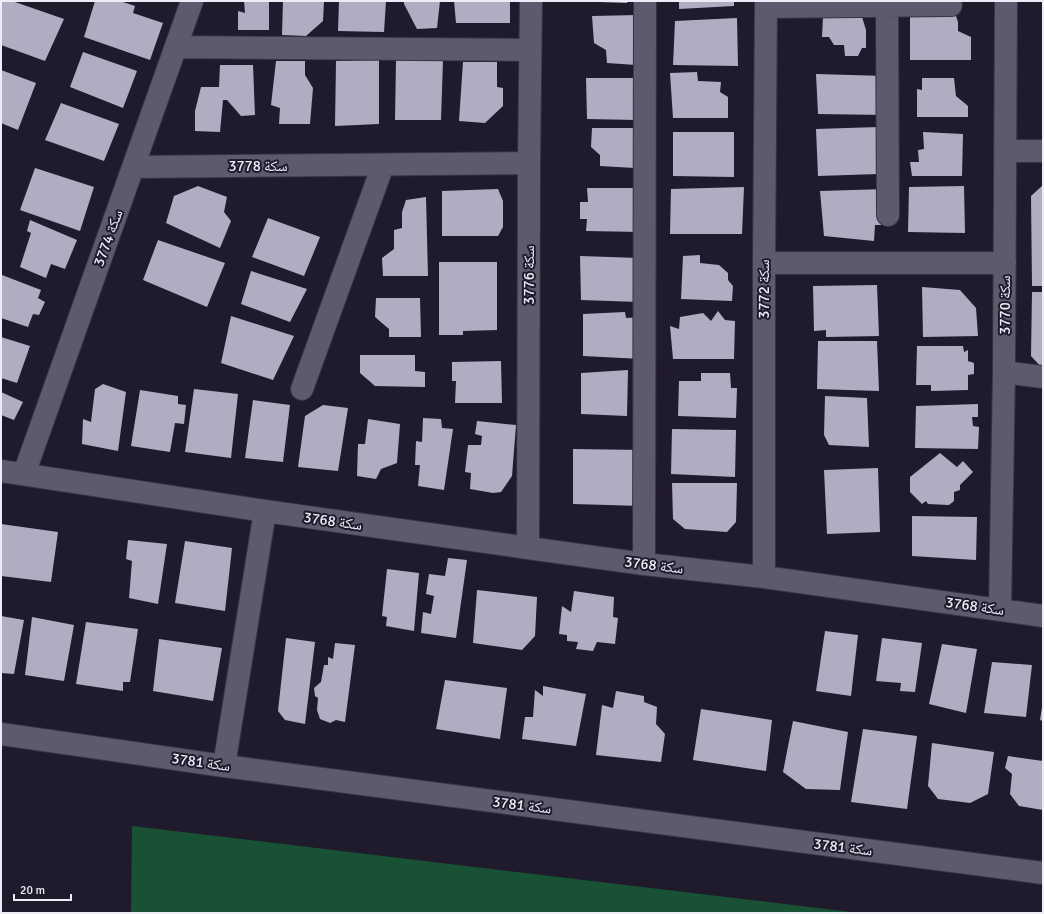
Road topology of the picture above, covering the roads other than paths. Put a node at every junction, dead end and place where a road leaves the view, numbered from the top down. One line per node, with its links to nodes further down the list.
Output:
1 (192, 1): 8 (street, سكة 3774)
2 (531, 1): 9 (street, سكة 3776)
3 (645, 1): 25 (street)
4 (1006, 1): 10 (street, سكة 3770)
5 (766, 4): 7 (street); 16 (street, سكة 3772)
6 (951, 5): 7 (street)
7 (887, 6): 15 (street)
8 (176, 47): 9 (street); 14 (street, سكة 3774)
9 (530, 50): 12 (street, سكة 3776)
10 (1006, 151): 11 (street); 17 (street, سكة 3770)
11 (1043, 151)
12 (529, 163): 13 (street, سكة 3778); 24 (street, سكة 3776)
13 (383, 165): 14 (street, سكة 3778); 20 (street)
14 (134, 167): 22 (street, سكة 3774)
15 (888, 215)
16 (764, 263): 17 (street); 26 (street, سكة 3772)
17 (1005, 264): 18 (street, سكة 3770)
18 (1004, 372): 19 (street); 27 (street, سكة 3770)
19 (1043, 377)
20 (302, 390)
21 (1, 471): 22 (street, سكة 3768)
22 (24, 474): 23 (street, سكة 3768)
23 (265, 512): 24 (street, سكة 3768); 30 (street)
24 (528, 548): 25 (street, سكة 3768)
25 (644, 564): 26 (street, سكة 3768)
26 (764, 577): 27 (street, سكة 3768)
27 (1000, 610): 28 (street, سكة 3768)
28 (1043, 616)
29 (1, 734): 30 (street, سكة 3781)
30 (224, 766): 31 (street, سكة 3781)
31 (1043, 873)

